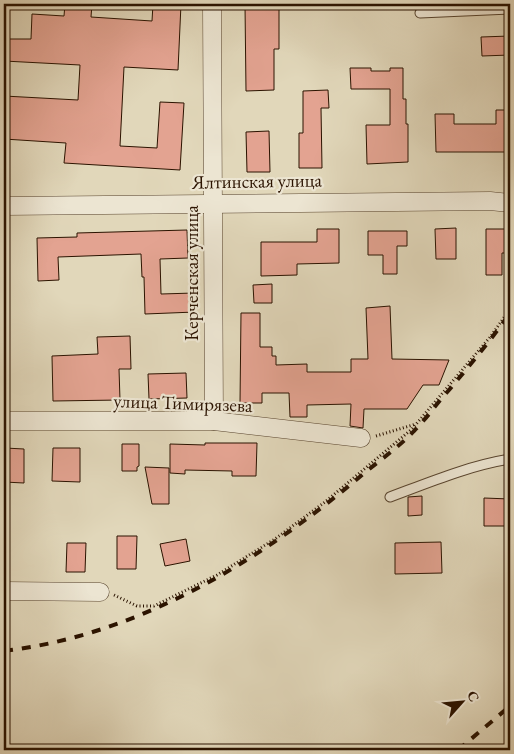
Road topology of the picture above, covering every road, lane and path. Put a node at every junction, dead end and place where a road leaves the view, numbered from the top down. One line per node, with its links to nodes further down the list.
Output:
1 (212, 4): 4 (street, Керченская улица)
2 (510, 9): 3 (lane)
3 (420, 13)
4 (212, 203): 5 (street, Ялтинская улица); 6 (street, Ялтинская улица); 9 (street, Керченская улица)
5 (510, 203)
6 (4, 206)
7 (510, 309): 10 (path)
8 (4, 421): 9 (street, улица Тимирязева)
9 (214, 421): 11 (street, улица Тимирязева)
10 (418, 423): 11 (path); 15 (path)
11 (361, 438)
12 (510, 459): 13 (lane)
13 (390, 497)
14 (4, 592): 15 (street)
15 (100, 592)

